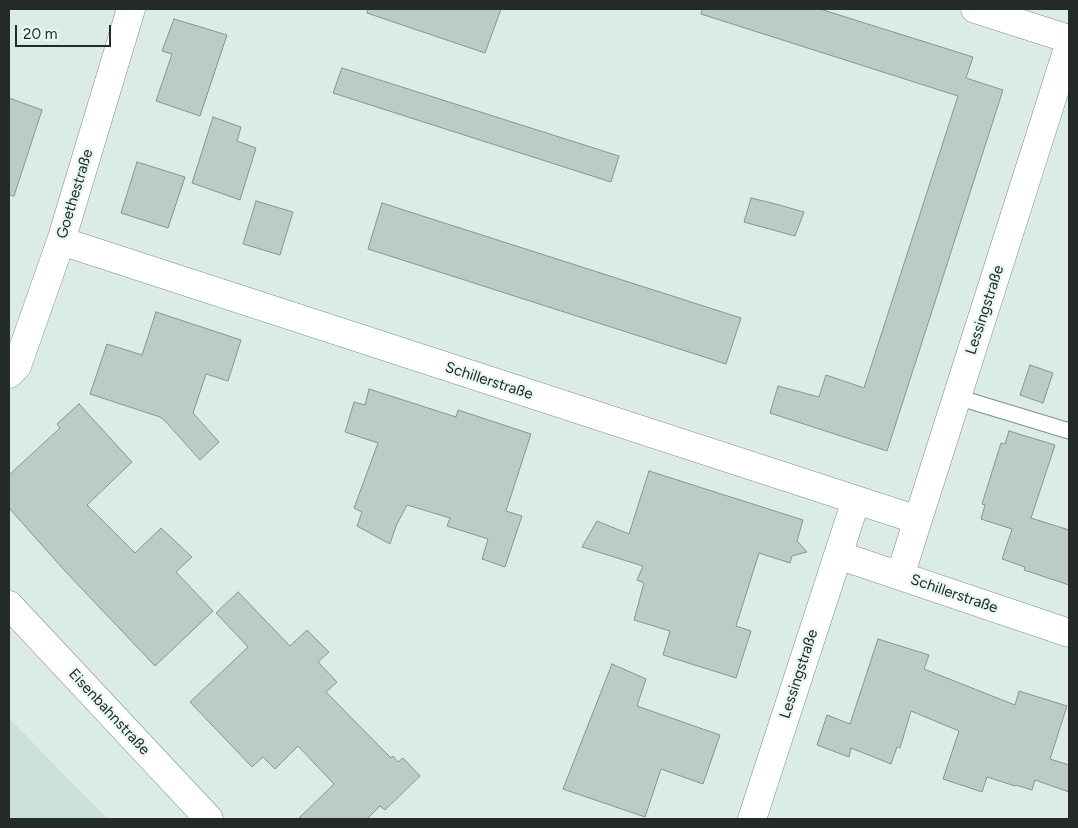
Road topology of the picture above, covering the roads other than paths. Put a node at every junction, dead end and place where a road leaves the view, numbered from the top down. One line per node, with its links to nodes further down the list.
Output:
1 (131, 9): 5 (street, Goethestraße)
2 (975, 9): 3 (street)
3 (1069, 39)
4 (1069, 45): 7 (street, Lessingstraße)
5 (61, 241): 6 (street, Goethestraße); 9 (street, Schillerstraße)
6 (9, 374)
7 (957, 397): 8 (lane); 10 (street, Lessingstraße)
8 (1069, 431)
9 (856, 500): 10 (street, Schillerstraße); 11 (street, Lessingstraße)
10 (918, 520): 12 (street, Lessingstraße)
11 (838, 556): 12 (street, Schillerstraße); 16 (street, Lessingstraße)
12 (900, 576): 14 (street, Schillerstraße)
13 (9, 605): 15 (street, Eisenbahnstraße)
14 (1069, 633)
15 (209, 819)
16 (752, 819)

